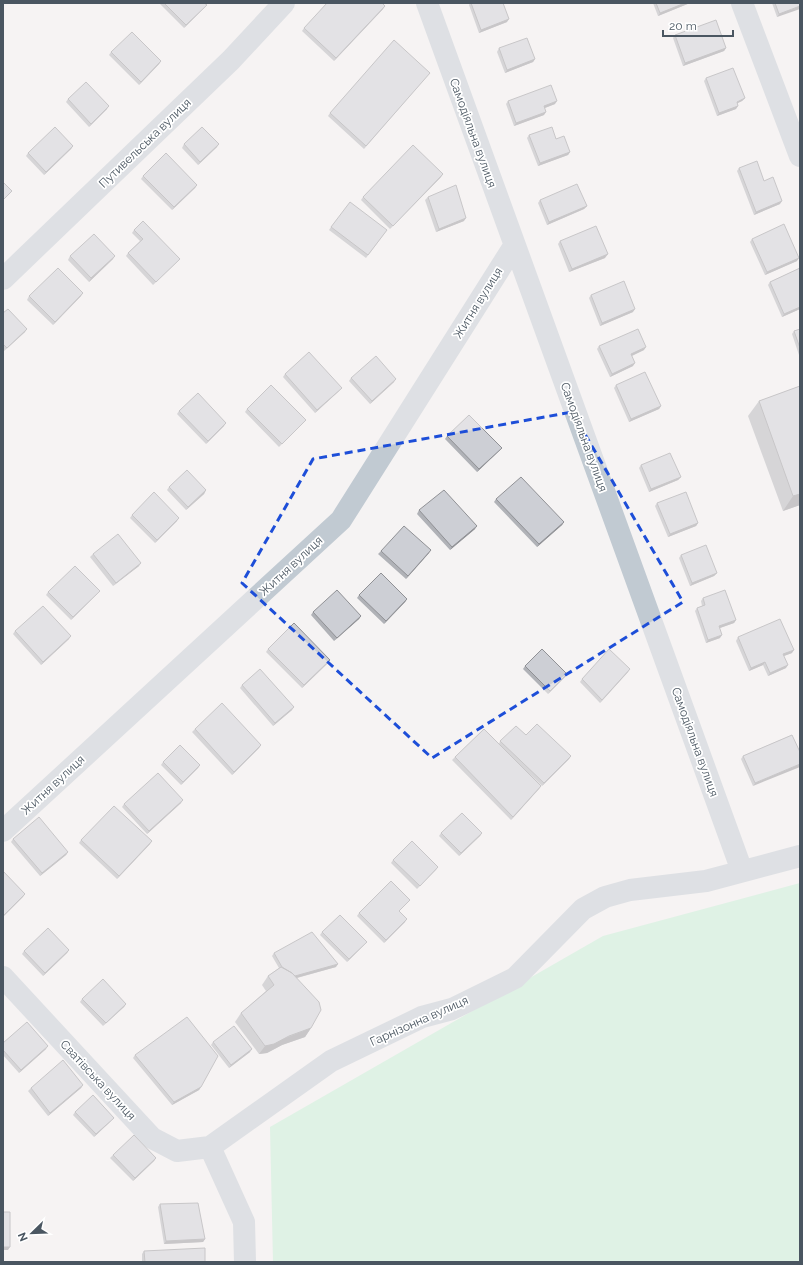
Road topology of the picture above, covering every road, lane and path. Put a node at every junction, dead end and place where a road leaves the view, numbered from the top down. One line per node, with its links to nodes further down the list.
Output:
1 (284, 3): 6 (street, Путивельська вулиця)
2 (427, 3): 5 (street, Самодіяльна вулиця)
3 (742, 3): 4 (street)
4 (800, 156)
5 (514, 246): 7 (street, Житня вулиця); 9 (street, Самодіяльна вулиця)
6 (3, 279)
7 (3, 831)
8 (800, 856): 9 (street, Гарнізонна вулиця)
9 (742, 871): 11 (street, Гарнізонна вулиця)
10 (3, 977): 11 (street, Сватівська вулиця)
11 (210, 1147): 12 (street)
12 (245, 1262)

